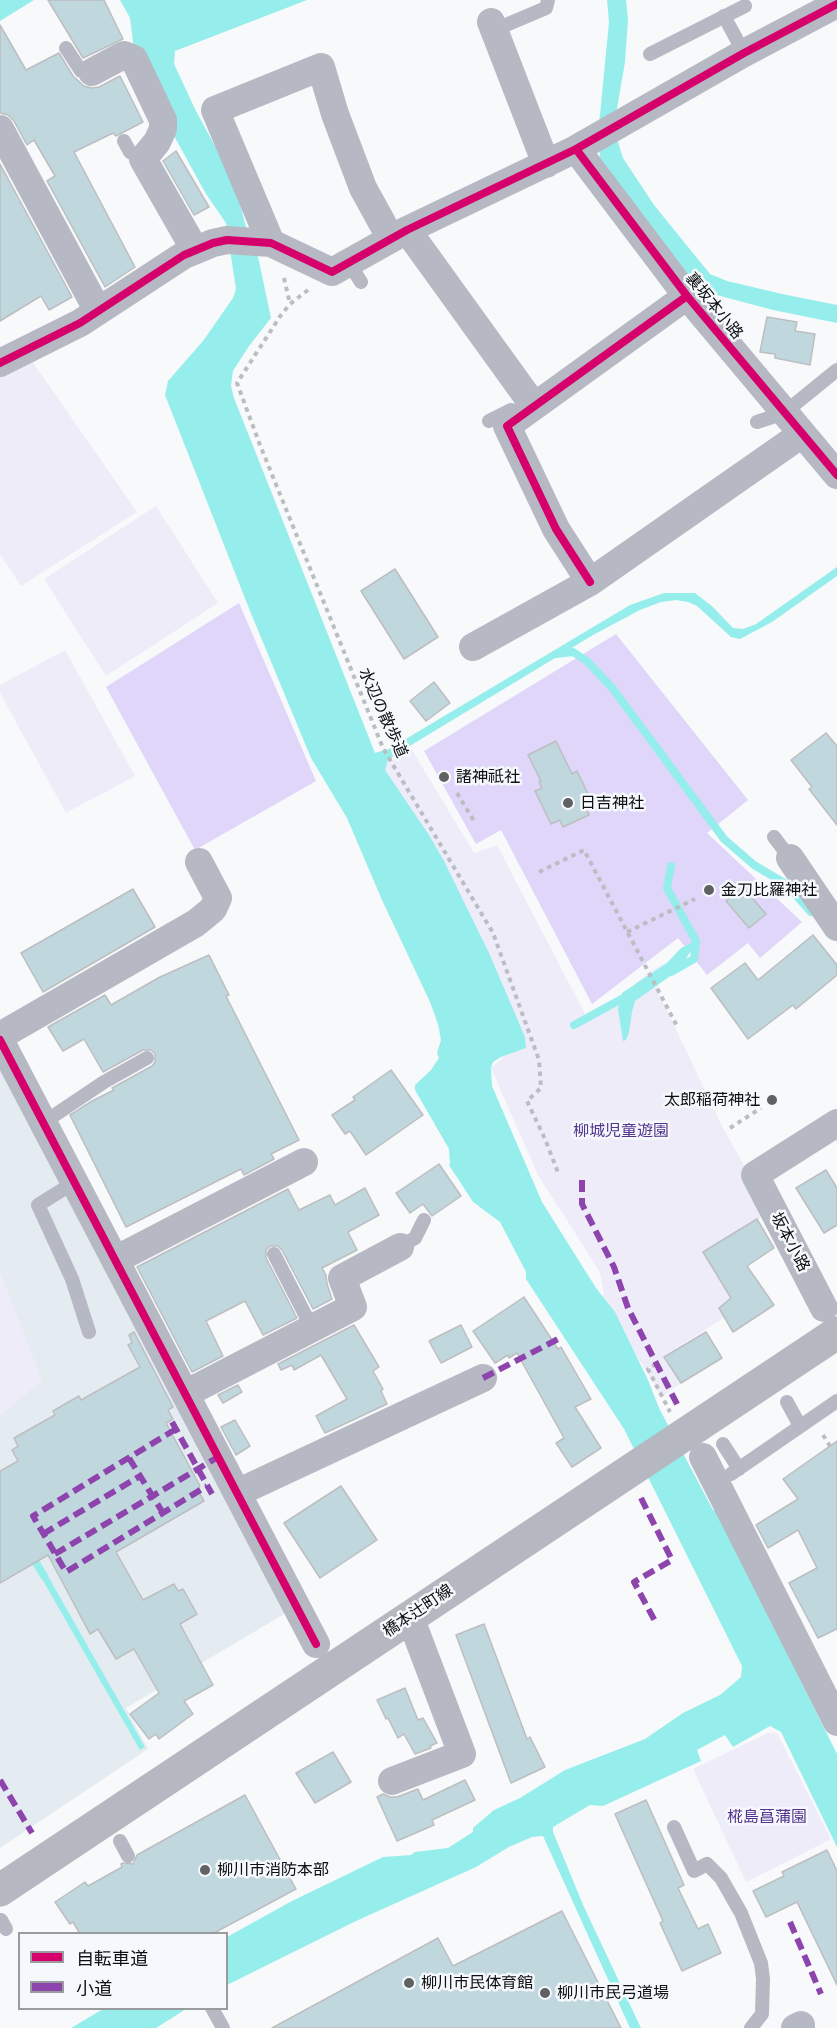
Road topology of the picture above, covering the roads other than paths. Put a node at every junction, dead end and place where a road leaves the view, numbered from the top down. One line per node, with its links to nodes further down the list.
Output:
1 (548, 0): 6 (lane)
2 (837, 4): 4 (street)
3 (745, 6): 5 (lane)
4 (799, 10): 8 (street)
5 (724, 16): 8 (lane); 9 (lane)
6 (493, 26): 13 (street)
7 (66, 48): 10 (lane)
8 (744, 53): 12 (street)
9 (650, 54)
10 (92, 72): 16 (street)
11 (0, 129): 18 (street)
12 (597, 137): 13 (street); 17 (street, 裏坂本小路)
13 (546, 164): 14 (street)
14 (399, 234): 15 (street); 15 (street); 21 (street)
15 (265, 242): 16 (street)
16 (195, 250): 18 (street)
17 (687, 296): 21 (street); 22 (street, 裏坂本小路)
18 (98, 311): 19 (street)
19 (1, 360)
20 (837, 370): 22 (lane)
21 (530, 410): 23 (lane); 27 (street)
22 (784, 412): 24 (lane); 25 (street, 裏坂本小路)
23 (489, 421)
24 (757, 422)
25 (802, 434): 26 (street, 裏坂本小路); 27 (street)
26 (837, 475)
27 (590, 582): 28 (street)
28 (473, 647)
29 (782, 848): 31 (street)
30 (199, 862): 32 (street)
31 (837, 927)
32 (0, 1038): 34 (street)
33 (147, 1058): 34 (lane)
34 (43, 1123): 37 (street)
35 (837, 1123): 42 (street, 坂本小路)
36 (303, 1162): 41 (street)
37 (75, 1182): 41 (street); 44 (lane)
38 (424, 1220): 39 (lane)
39 (400, 1247): 43 (street)
40 (274, 1254): 43 (lane)
41 (115, 1260): 46 (street)
42 (831, 1321): 50 (main road, 橋本辻町線)
43 (312, 1328): 46 (street)
44 (89, 1332)
45 (483, 1378): 51 (street)
46 (185, 1395): 51 (street)
47 (837, 1401): 49 (lane)
48 (787, 1402): 49 (lane)
49 (800, 1426): 50 (lane)
50 (701, 1446): 52 (main road, 橋本辻町線); 54 (street)
51 (237, 1493): 53 (street)
52 (410, 1617): 55 (street); 59 (main road, 橋本辻町線)
53 (316, 1644)
54 (837, 1722)
55 (392, 1781)
56 (674, 1827): 62 (lane)
57 (120, 1841): 58 (lane)
58 (128, 1856)
59 (0, 1890)
60 (213, 2010): 61 (lane)
61 (223, 2028)
62 (751, 2028)

